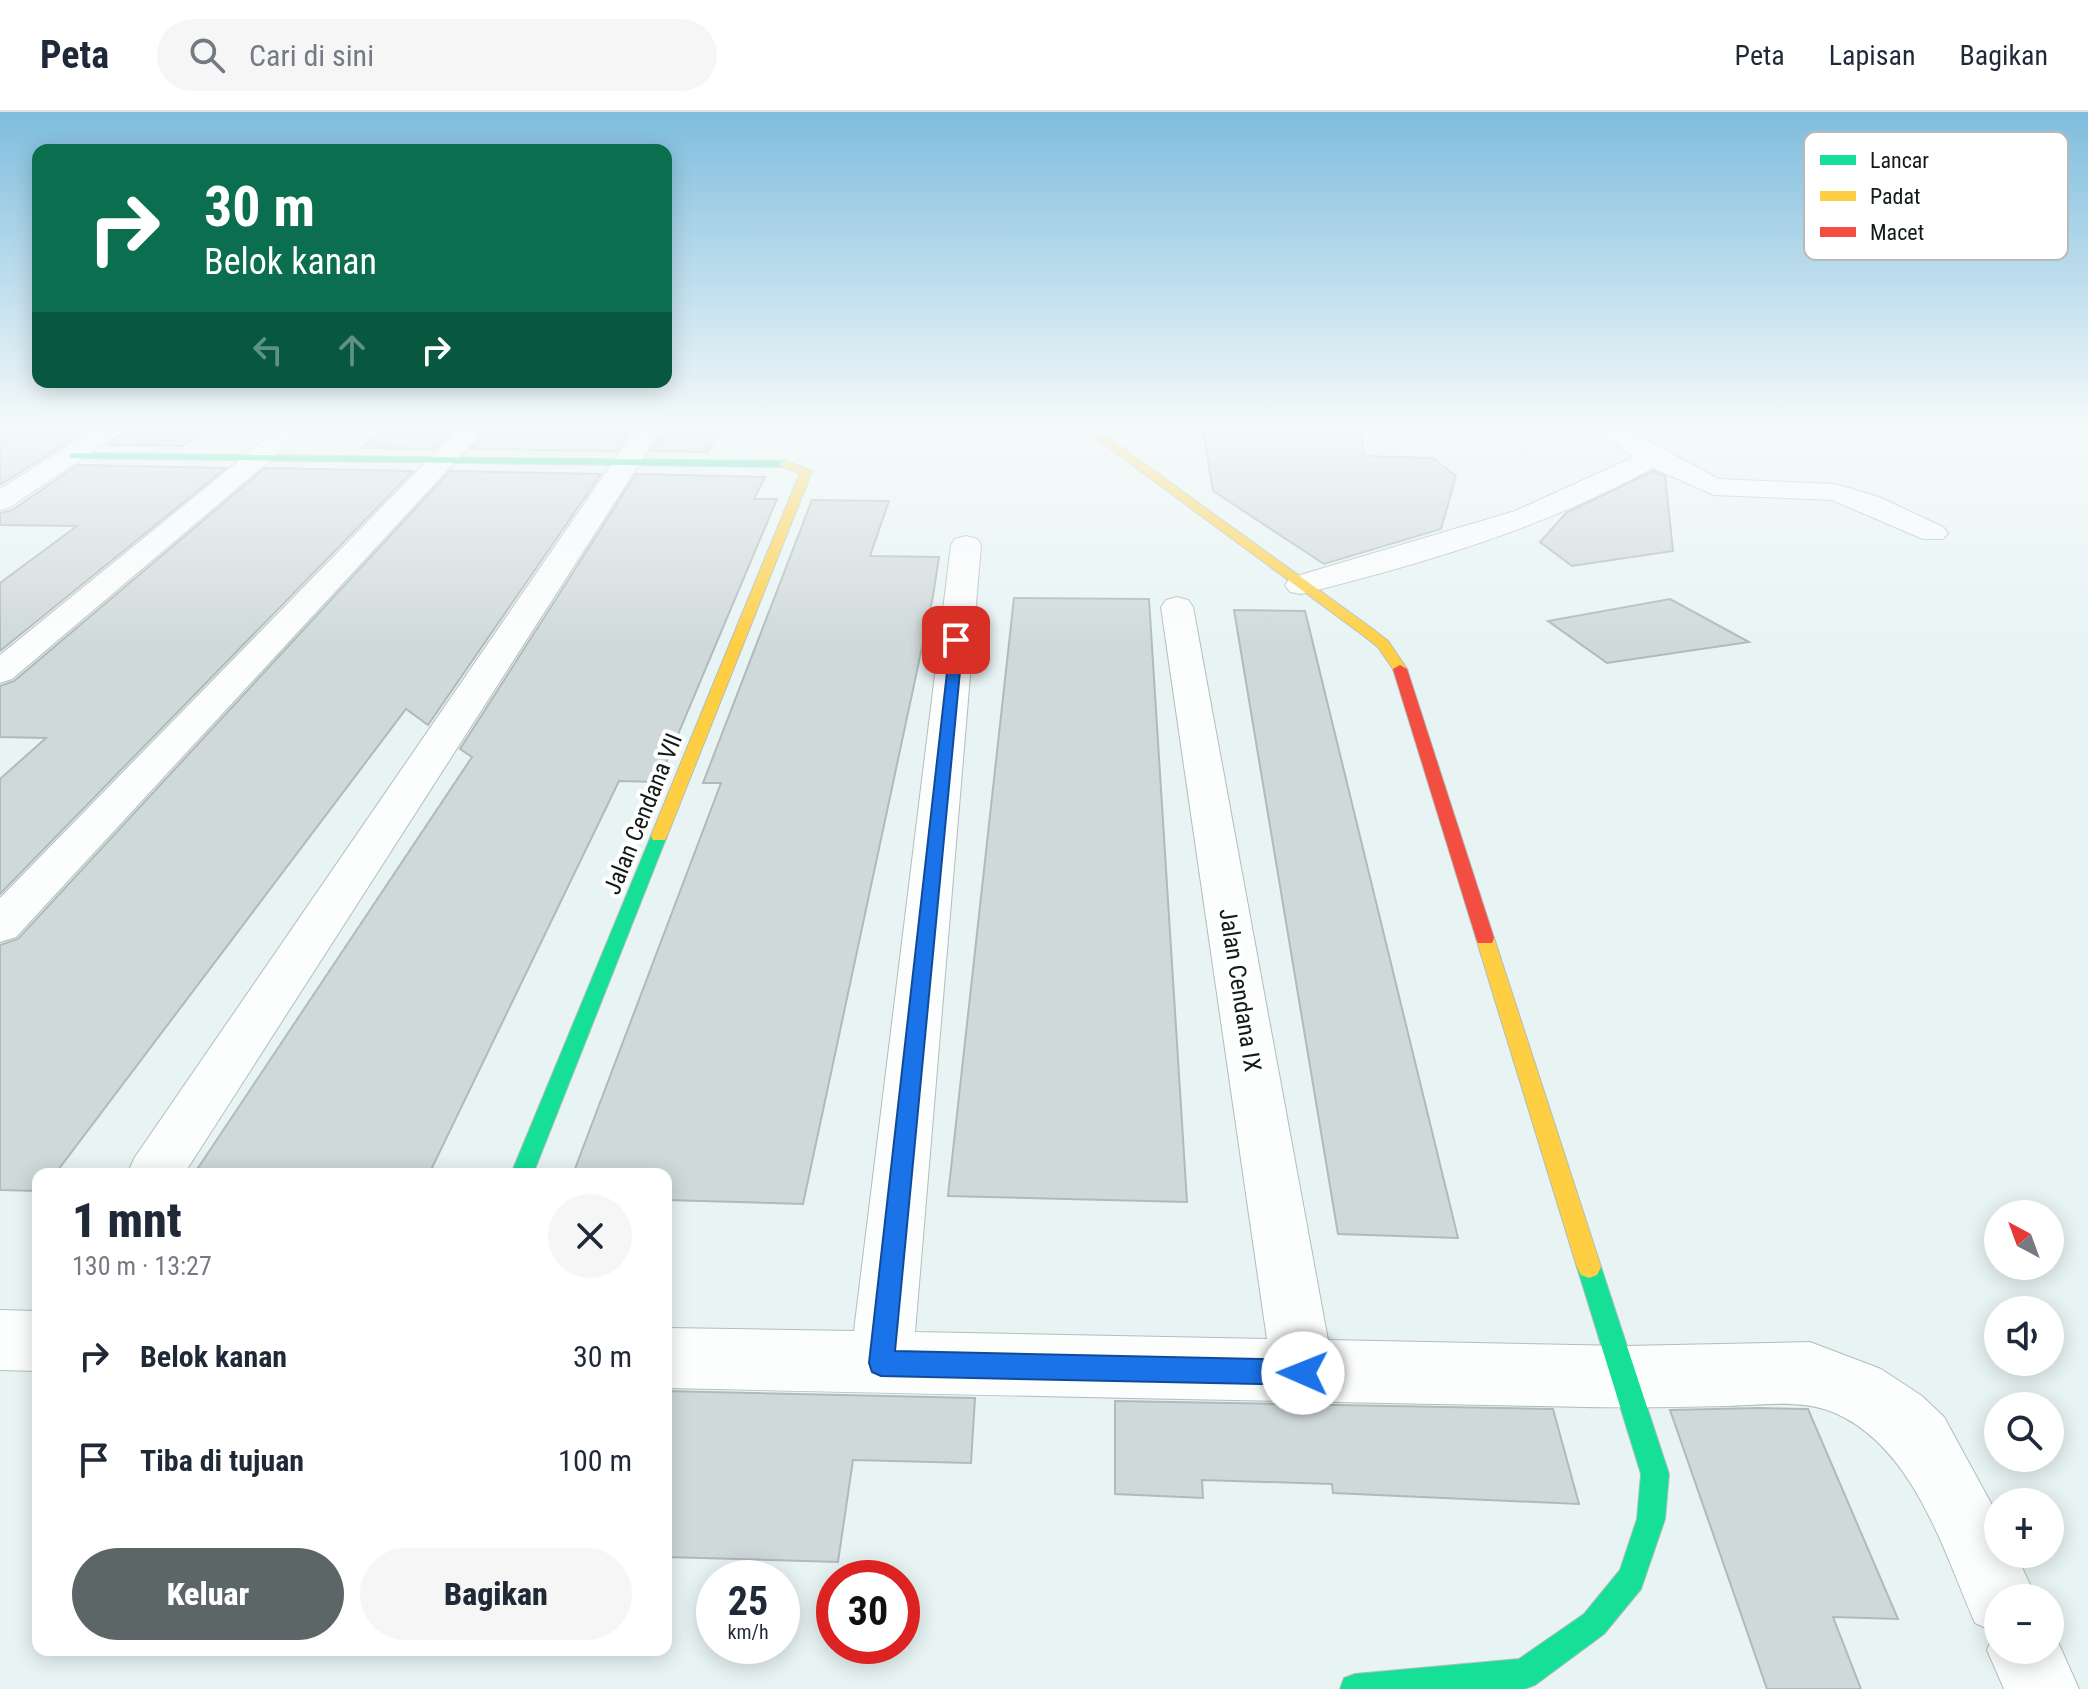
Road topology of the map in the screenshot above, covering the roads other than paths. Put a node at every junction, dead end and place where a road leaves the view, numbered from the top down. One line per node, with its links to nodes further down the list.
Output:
1 (211, 498): 12 (street)
2 (408, 498): 13 (street)
3 (603, 498): 14 (street)
4 (795, 498): 15 (street, Jalan Cendana VII)
5 (1182, 498): 10 (street)
6 (1571, 498): 10 (street)
7 (1854, 498): 8 (street)
8 (1933, 533)
9 (966, 545): 19 (street)
10 (1301, 585): 21 (street)
11 (1177, 607): 20 (street, Jalan Cendana IX)
12 (0, 672)
13 (0, 926)
14 (158, 1168)
15 (524, 1168)
16 (0, 1340): 17 (street)
17 (32, 1341)
18 (672, 1358): 19 (street)
19 (881, 1363): 20 (street)
20 (1303, 1373): 21 (street)
21 (1626, 1377): 22 (street); 24 (street)
22 (1994, 1584)
23 (2030, 1664): 26 (street)
24 (1526, 1682): 25 (street)
25 (1355, 1689)
26 (2042, 1689)

